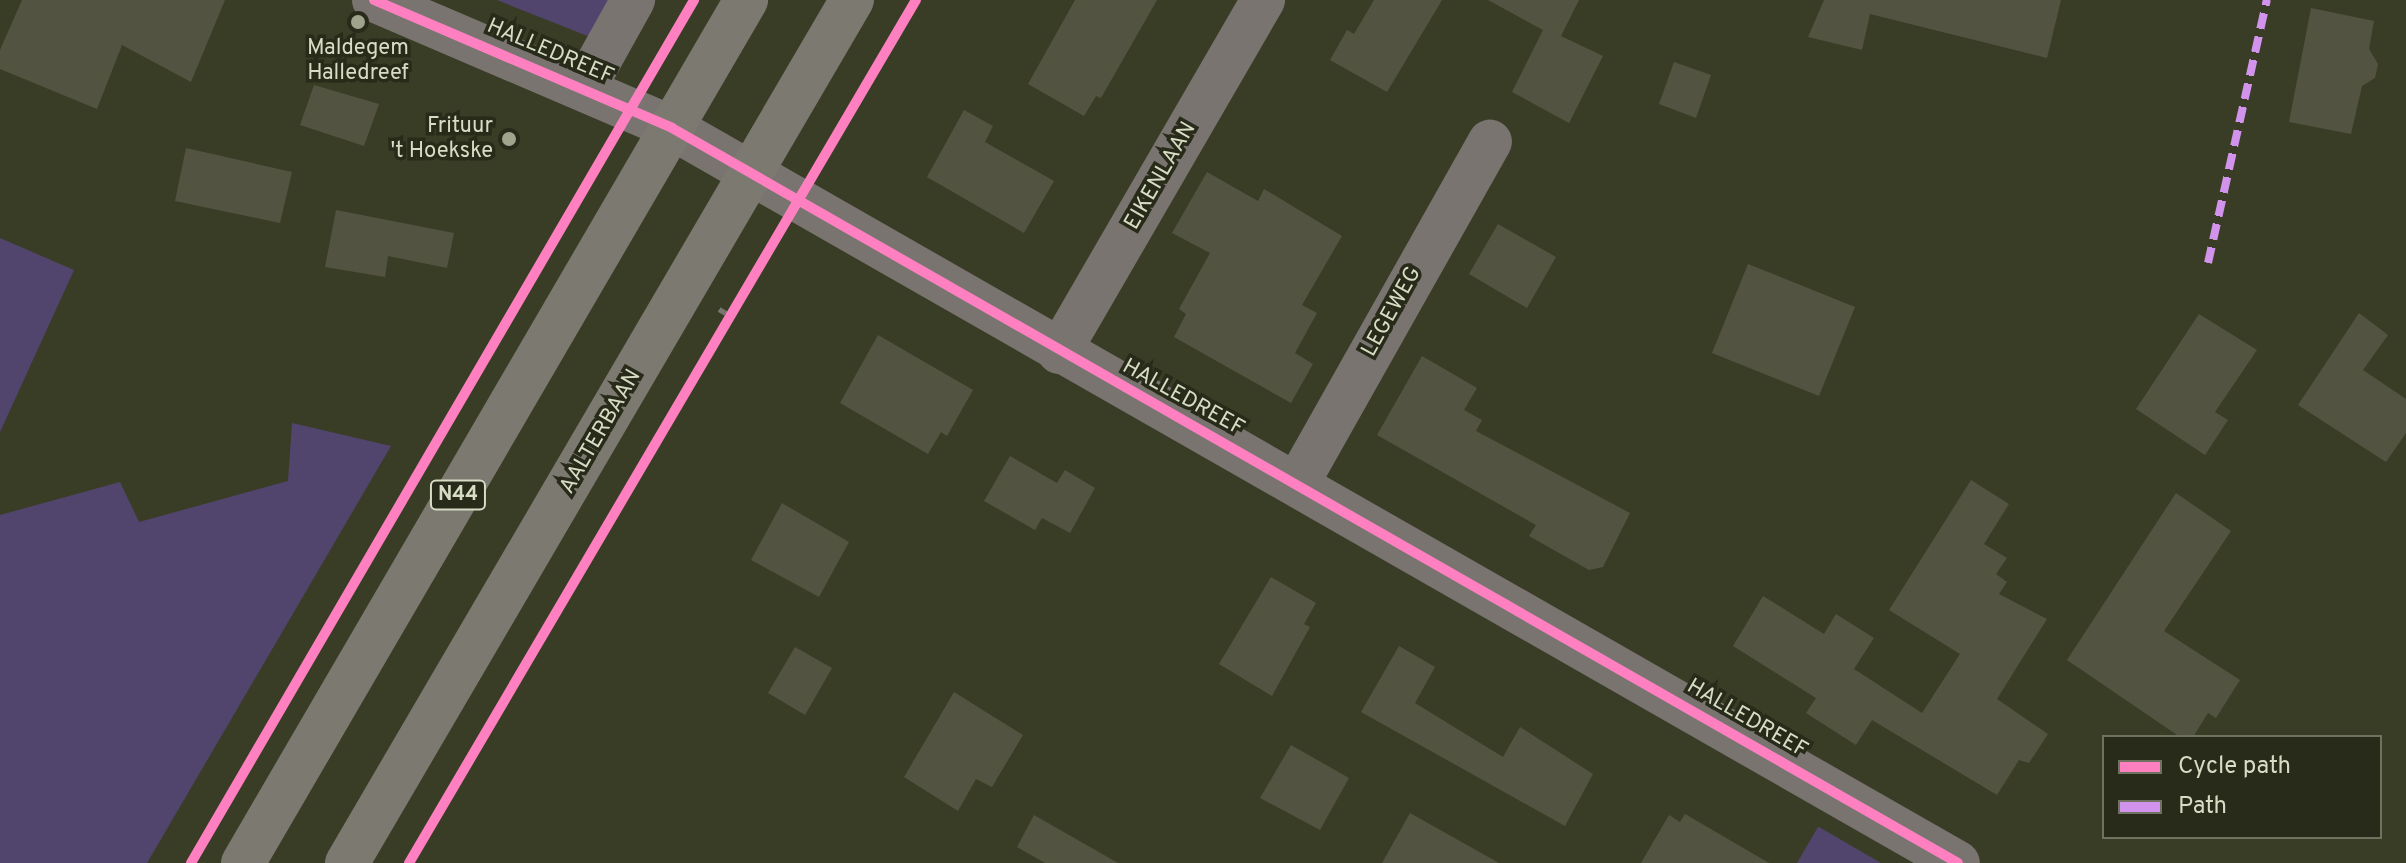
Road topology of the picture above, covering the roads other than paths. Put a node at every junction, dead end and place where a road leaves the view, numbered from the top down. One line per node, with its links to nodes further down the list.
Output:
1 (374, 0): 6 (street, HALLEDREEF)
2 (633, 0): 6 (street)
3 (746, 0): 7 (highway, N44)
4 (852, 0): 9 (highway, AALTERBAAN)
5 (1263, 0): 10 (street, EIKENLAAN)
6 (584, 88): 7 (street, HALLEDREEF)
7 (672, 128): 9 (street, HALLEDREEF); 12 (highway, N44)
8 (1490, 142): 11 (street, LEGEWEG)
9 (749, 175): 10 (street, HALLEDREEF); 13 (highway, AALTERBAAN)
10 (1059, 352): 11 (street, HALLEDREEF)
11 (1297, 484): 14 (street, HALLEDREEF)
12 (243, 863)
13 (347, 863)
14 (1958, 863)

